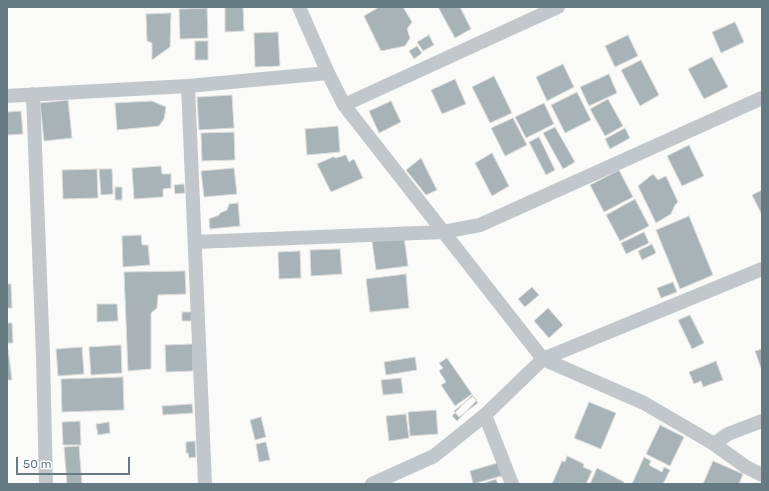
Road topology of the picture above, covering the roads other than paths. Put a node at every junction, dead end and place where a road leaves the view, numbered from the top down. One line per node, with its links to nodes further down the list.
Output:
1 (299, 7): 3 (street)
2 (558, 7): 8 (street)
3 (328, 73): 4 (street); 8 (street)
4 (188, 86): 5 (street); 10 (street)
5 (33, 94): 6 (street); 17 (street)
6 (7, 96)
7 (762, 98): 9 (street)
8 (344, 105): 9 (street)
9 (443, 232): 10 (street); 12 (street)
10 (195, 242): 18 (street)
11 (762, 268): 12 (street)
12 (543, 359): 13 (street); 15 (street)
13 (485, 415): 19 (street); 20 (street)
14 (762, 421): 15 (street)
15 (714, 444): 16 (street)
16 (762, 475)
17 (46, 484)
18 (205, 484)
19 (372, 484)
20 (512, 484)

